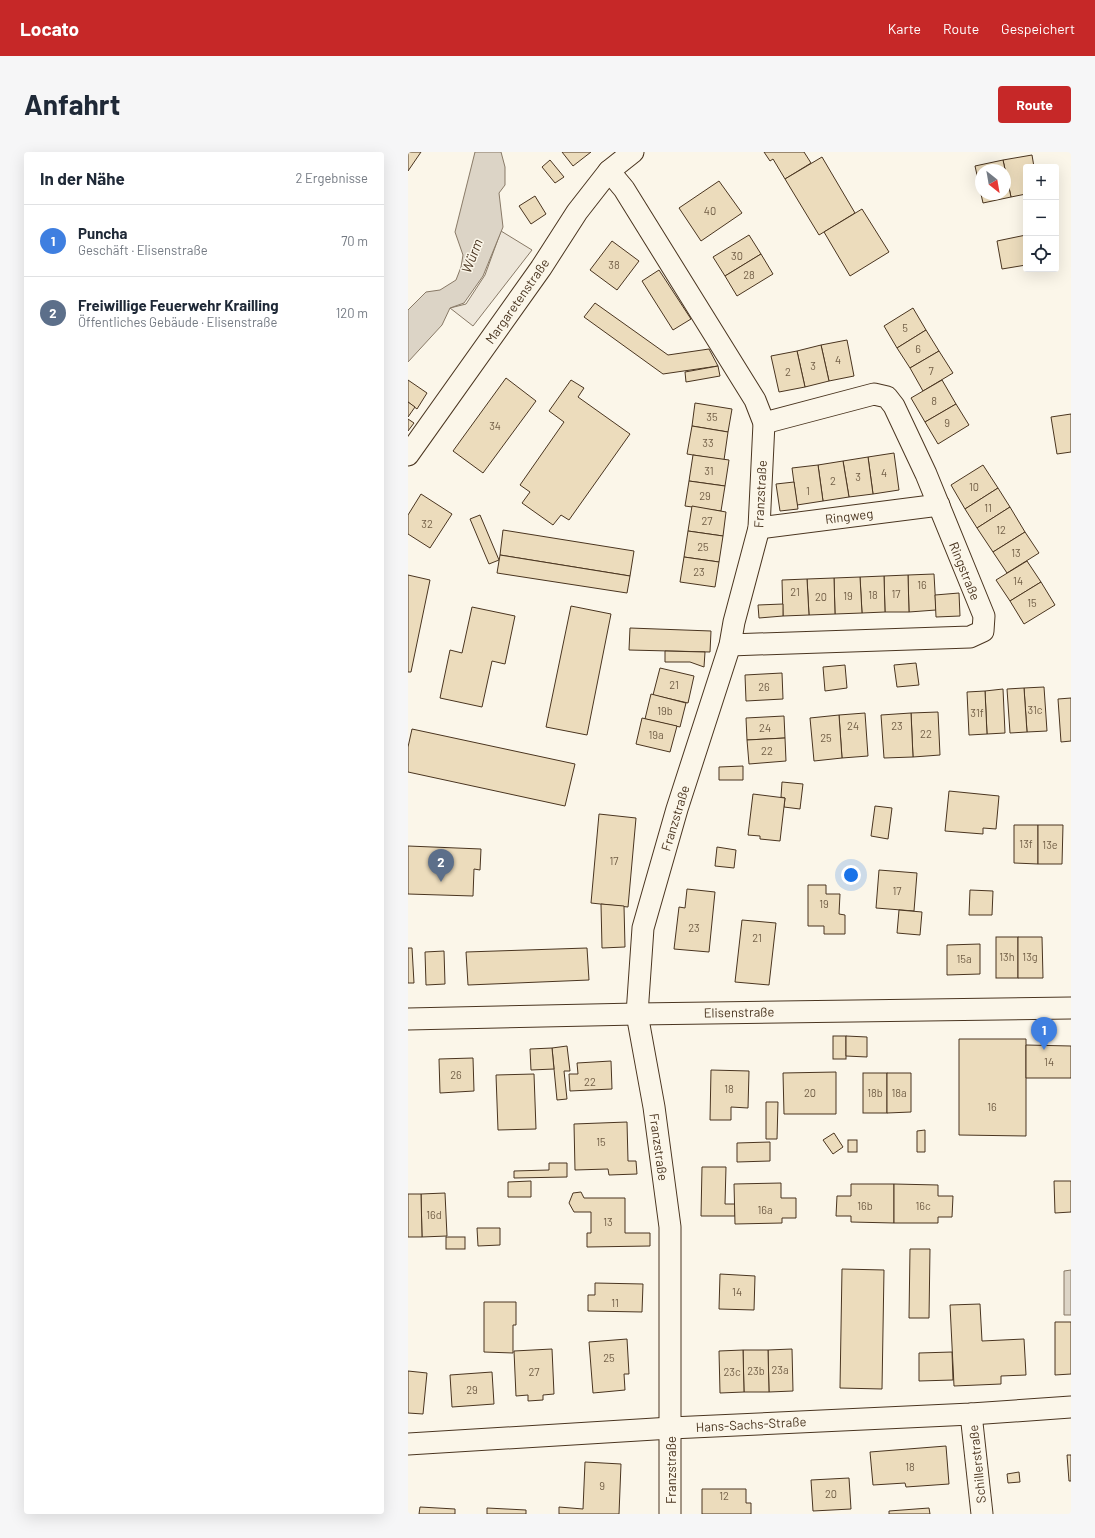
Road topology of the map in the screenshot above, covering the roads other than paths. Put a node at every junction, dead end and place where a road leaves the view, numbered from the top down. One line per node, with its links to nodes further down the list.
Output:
1 (633, 152): 2 (street, Margaretenstraße)
2 (608, 171): 3 (street, Franzstraße); 4 (street, Margaretenstraße)
3 (764, 423): 5 (street, Ringstraße); 6 (street, Franzstraße)
4 (408, 455)
5 (939, 505): 6 (street, Ringweg); 7 (street, Ringstraße)
6 (759, 528): 7 (street, Franzstraße)
7 (730, 645): 9 (street, Franzstraße)
8 (1071, 1008): 9 (street, Elisenstraße)
9 (637, 1014): 10 (street, Elisenstraße); 13 (street, Franzstraße)
10 (408, 1019)
11 (1071, 1407): 12 (street, Hans-Sachs-Straße)
12 (971, 1414): 13 (street, Hans-Sachs-Straße); 16 (street, Schillerstraße)
13 (671, 1428): 14 (street, Hans-Sachs-Straße); 15 (street, Franzstraße)
14 (408, 1444)
15 (670, 1514)
16 (982, 1514)

